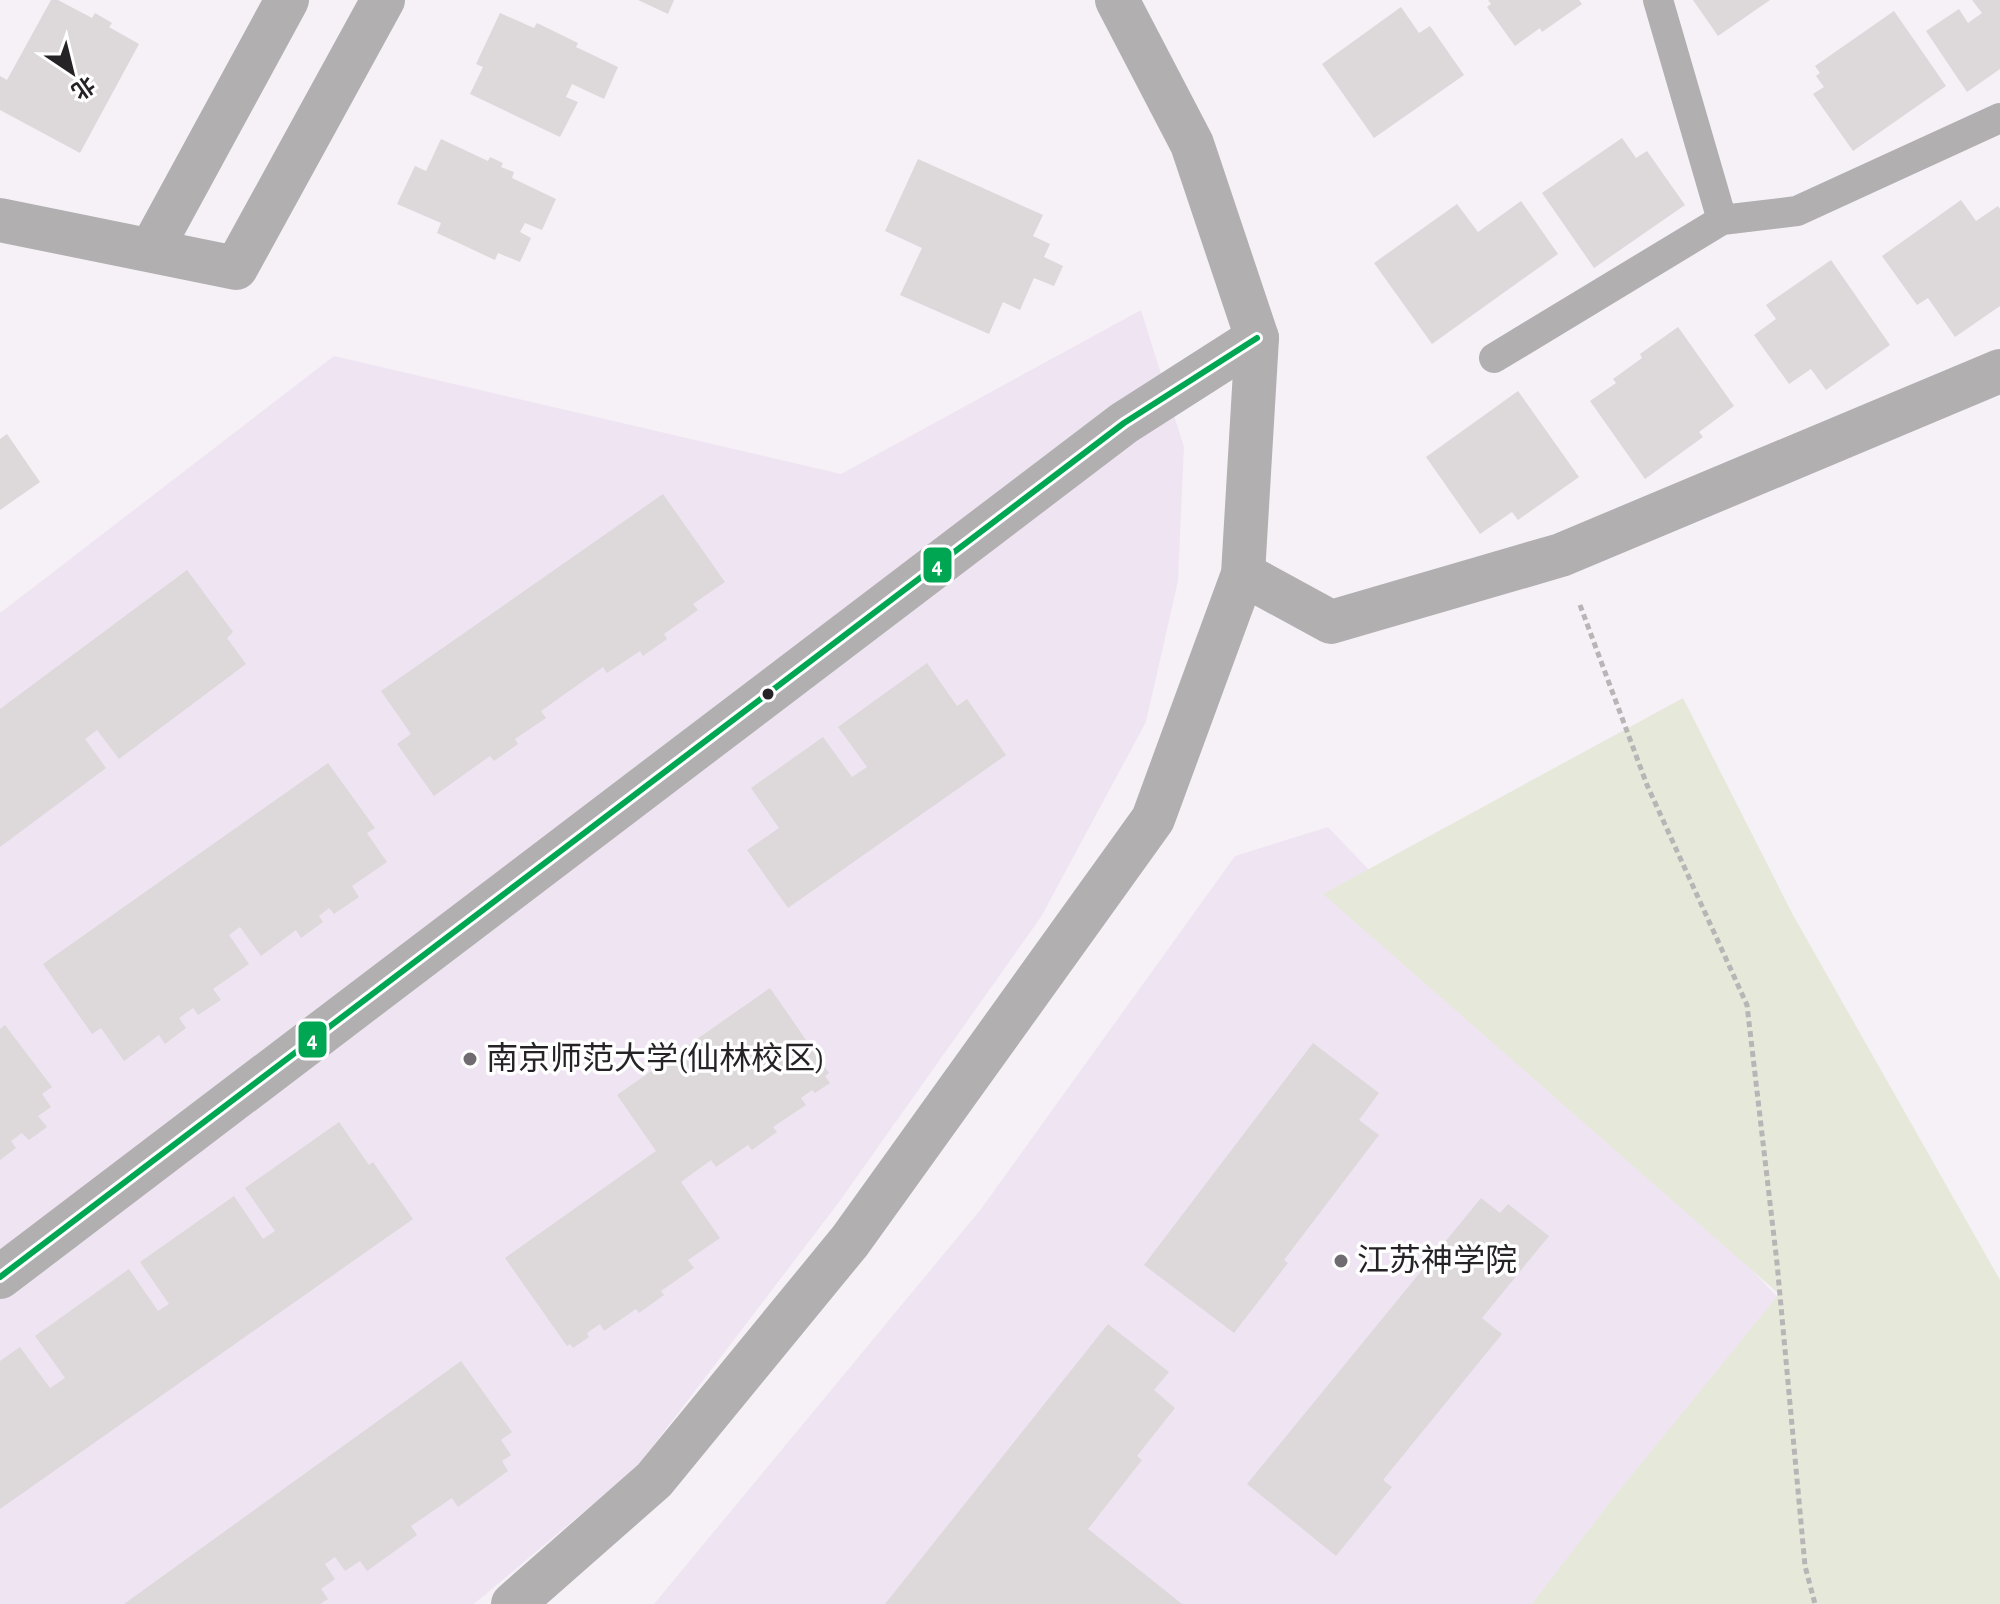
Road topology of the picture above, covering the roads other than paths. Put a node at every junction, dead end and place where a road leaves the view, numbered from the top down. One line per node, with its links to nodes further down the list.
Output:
1 (287, 0): 8 (street)
2 (383, 0): 8 (street)
3 (1117, 0): 9 (street)
4 (1658, 0): 7 (lane)
5 (2000, 118): 7 (lane)
6 (0, 220): 8 (street)
7 (1722, 220): 10 (lane)
8 (151, 250)
9 (1257, 338): 12 (street); 13 (street)
10 (1494, 358)
11 (2000, 371): 12 (street)
12 (1243, 574): 14 (street)
13 (0, 1277)
14 (513, 1604)

